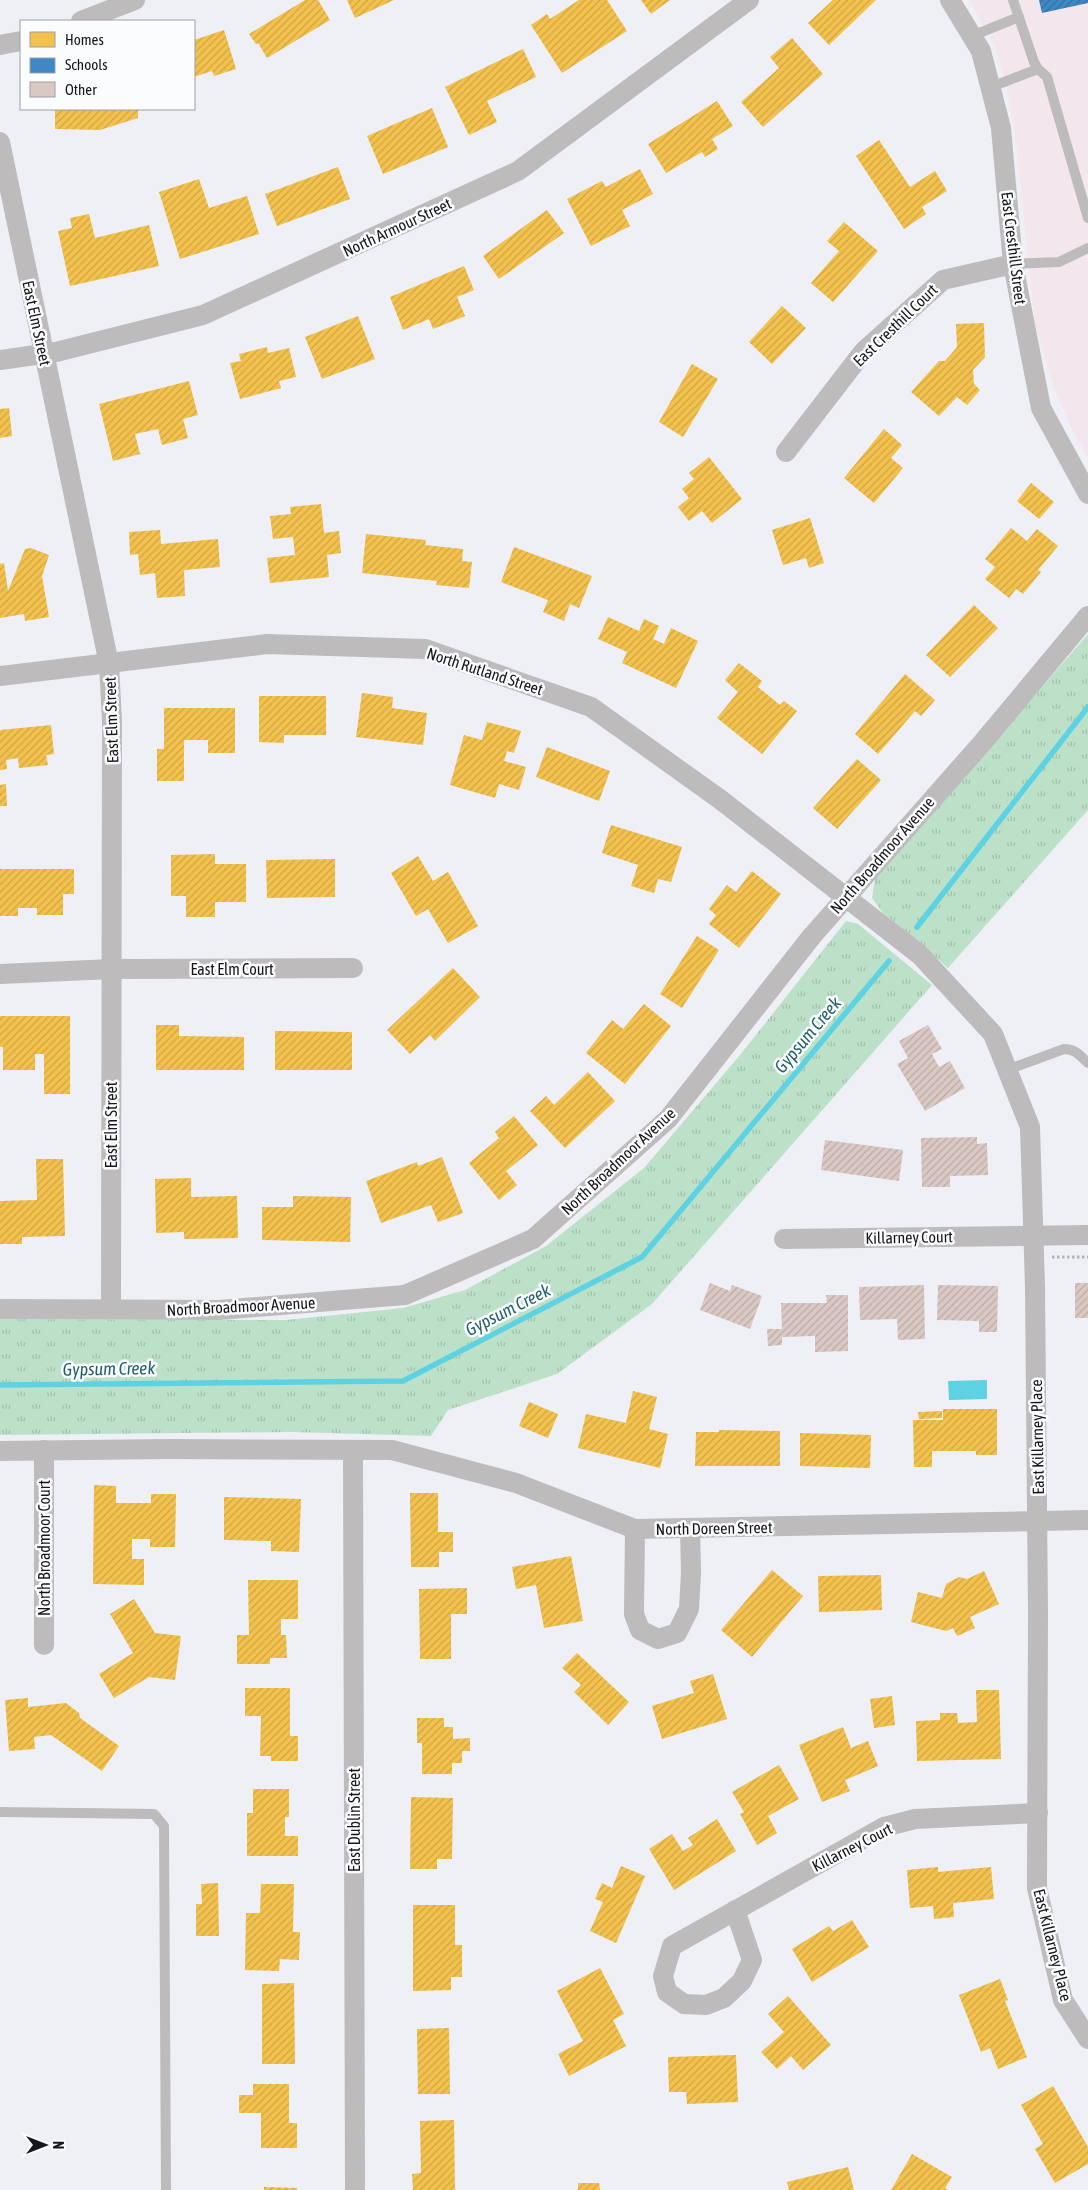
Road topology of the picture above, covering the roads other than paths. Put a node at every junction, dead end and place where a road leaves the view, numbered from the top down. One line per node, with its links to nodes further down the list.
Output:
1 (135, 0): 6 (street)
2 (749, 0): 16 (street, North Armour Street)
3 (950, 0): 7 (street, East Cresthill Street)
4 (1013, 0): 5 (lane)
5 (1019, 17): 7 (lane); 10 (lane)
6 (84, 20)
7 (972, 36): 11 (street, East Cresthill Street)
8 (20, 41): 9 (street)
9 (0, 44)
10 (1038, 69): 11 (lane); 13 (lane)
11 (990, 87): 15 (street, East Cresthill Street)
12 (0, 142): 16 (street, East Elm Street)
13 (1088, 218)
14 (1088, 248): 15 (lane)
15 (1013, 264): 18 (street, East Cresthill Court); 19 (street, East Cresthill Street)
16 (44, 354): 17 (street, North Armour Street); 21 (street, East Elm Street)
17 (0, 360)
18 (786, 452)
19 (1088, 494)
20 (1088, 616): 23 (street, North Broadmoor Avenue)
21 (109, 664): 22 (street, North Rutland Street); 23 (street, North Rutland Street); 25 (street, East Elm Street)
22 (0, 676)
23 (845, 898): 28 (street, East Killarney Place); 33 (street, North Broadmoor Avenue)
24 (353, 968): 25 (street, East Elm Court)
25 (112, 969): 26 (street, East Elm Court); 33 (street, East Elm Street)
26 (0, 974)
27 (1088, 1063): 28 (lane)
28 (1007, 1070): 30 (street, East Killarney Place)
29 (1088, 1235): 30 (street, Killarney Court)
30 (1033, 1236): 31 (street, Killarney Court); 38 (street, East Killarney Place)
31 (784, 1238)
32 (0, 1309): 33 (street, North Broadmoor Avenue)
33 (111, 1309)
34 (44, 1450): 35 (street); 36 (street); 41 (street, North Broadmoor Court)
35 (353, 1450): 40 (street, North Doreen Street); 47 (street, East Dublin Street)
36 (0, 1451)
37 (1088, 1520): 38 (street, North Doreen Street)
38 (1038, 1522): 39 (street, North Doreen Street); 43 (street, East Killarney Place)
39 (690, 1528): 40 (street, North Doreen Street); 40 (street)
40 (635, 1529)
41 (44, 1645)
42 (0, 1812): 46 (lane)
43 (1038, 1812): 44 (street, Killarney Court); 45 (street, East Killarney Place)
44 (735, 1910): 44 (street, Killarney Court)
45 (1088, 2039)
46 (166, 2190)
47 (355, 2190)

